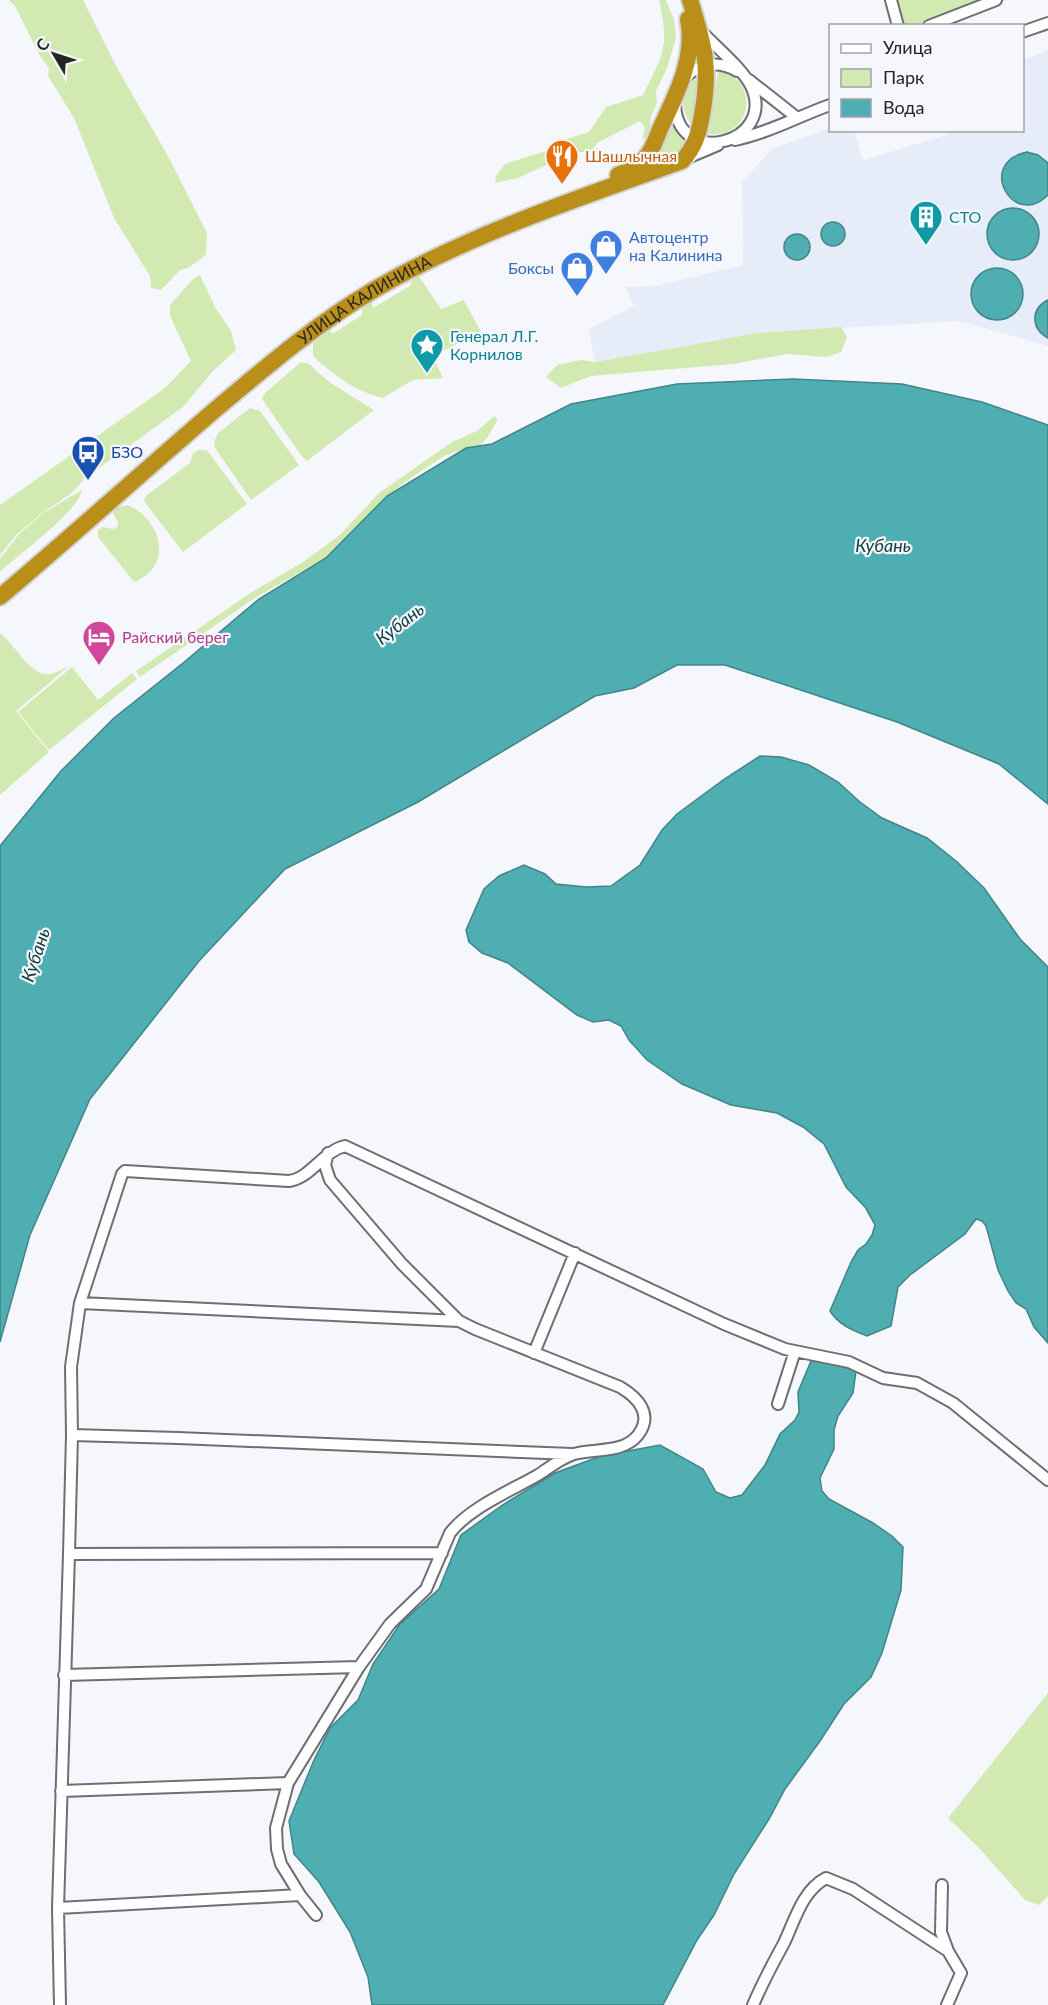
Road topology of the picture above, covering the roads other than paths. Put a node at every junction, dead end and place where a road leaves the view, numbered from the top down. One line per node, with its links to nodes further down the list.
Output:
1 (891, 0): 5 (street)
2 (996, 0): 6 (street)
3 (688, 6): 7 (highway); 11 (highway, УЛИЦА КАЛИНИНА)
4 (1048, 23): 8 (street)
5 (897, 24)
6 (934, 24)
7 (698, 28): 9 (highway); 10 (street)
8 (1024, 32)
9 (707, 65): 10 (street); 11 (street); 14 (highway)
10 (743, 75): 13 (street); 15 (street)
11 (678, 91): 14 (street); 17 (highway, УЛИЦА КАЛИНИНА)
12 (829, 106): 13 (street, УЛИЦА КАЛИНИНА)
13 (796, 117): 15 (street, УЛИЦА КАЛИНИНА)
14 (697, 139): 15 (street); 16 (highway)
15 (725, 142): 16 (street, УЛИЦА КАЛИНИНА)
16 (682, 161): 18 (highway, УЛИЦА КАЛИНИНА)
17 (0, 584)
18 (0, 597)
19 (328, 1153): 20 (street); 21 (street); 22 (street)
20 (574, 1253): 23 (street); 24 (street)
21 (80, 1303): 22 (street); 26 (street)
22 (459, 1321): 24 (street)
23 (795, 1351): 25 (street); 28 (street)
24 (534, 1353): 27 (street)
25 (778, 1404)
26 (72, 1435): 27 (street); 30 (street)
27 (573, 1454): 29 (street)
28 (1048, 1480)
29 (442, 1553): 30 (street); 31 (street)
30 (69, 1554): 32 (street)
31 (359, 1667): 32 (street); 33 (street)
32 (64, 1675): 34 (street)
33 (288, 1783): 34 (street); 36 (street)
34 (61, 1791): 37 (street)
35 (942, 1885): 39 (street)
36 (300, 1895): 37 (street); 38 (street)
37 (57, 1908): 40 (street)
38 (316, 1915)
39 (948, 1951): 41 (street); 42 (street)
40 (60, 2005)
41 (753, 2005)
42 (947, 2005)

